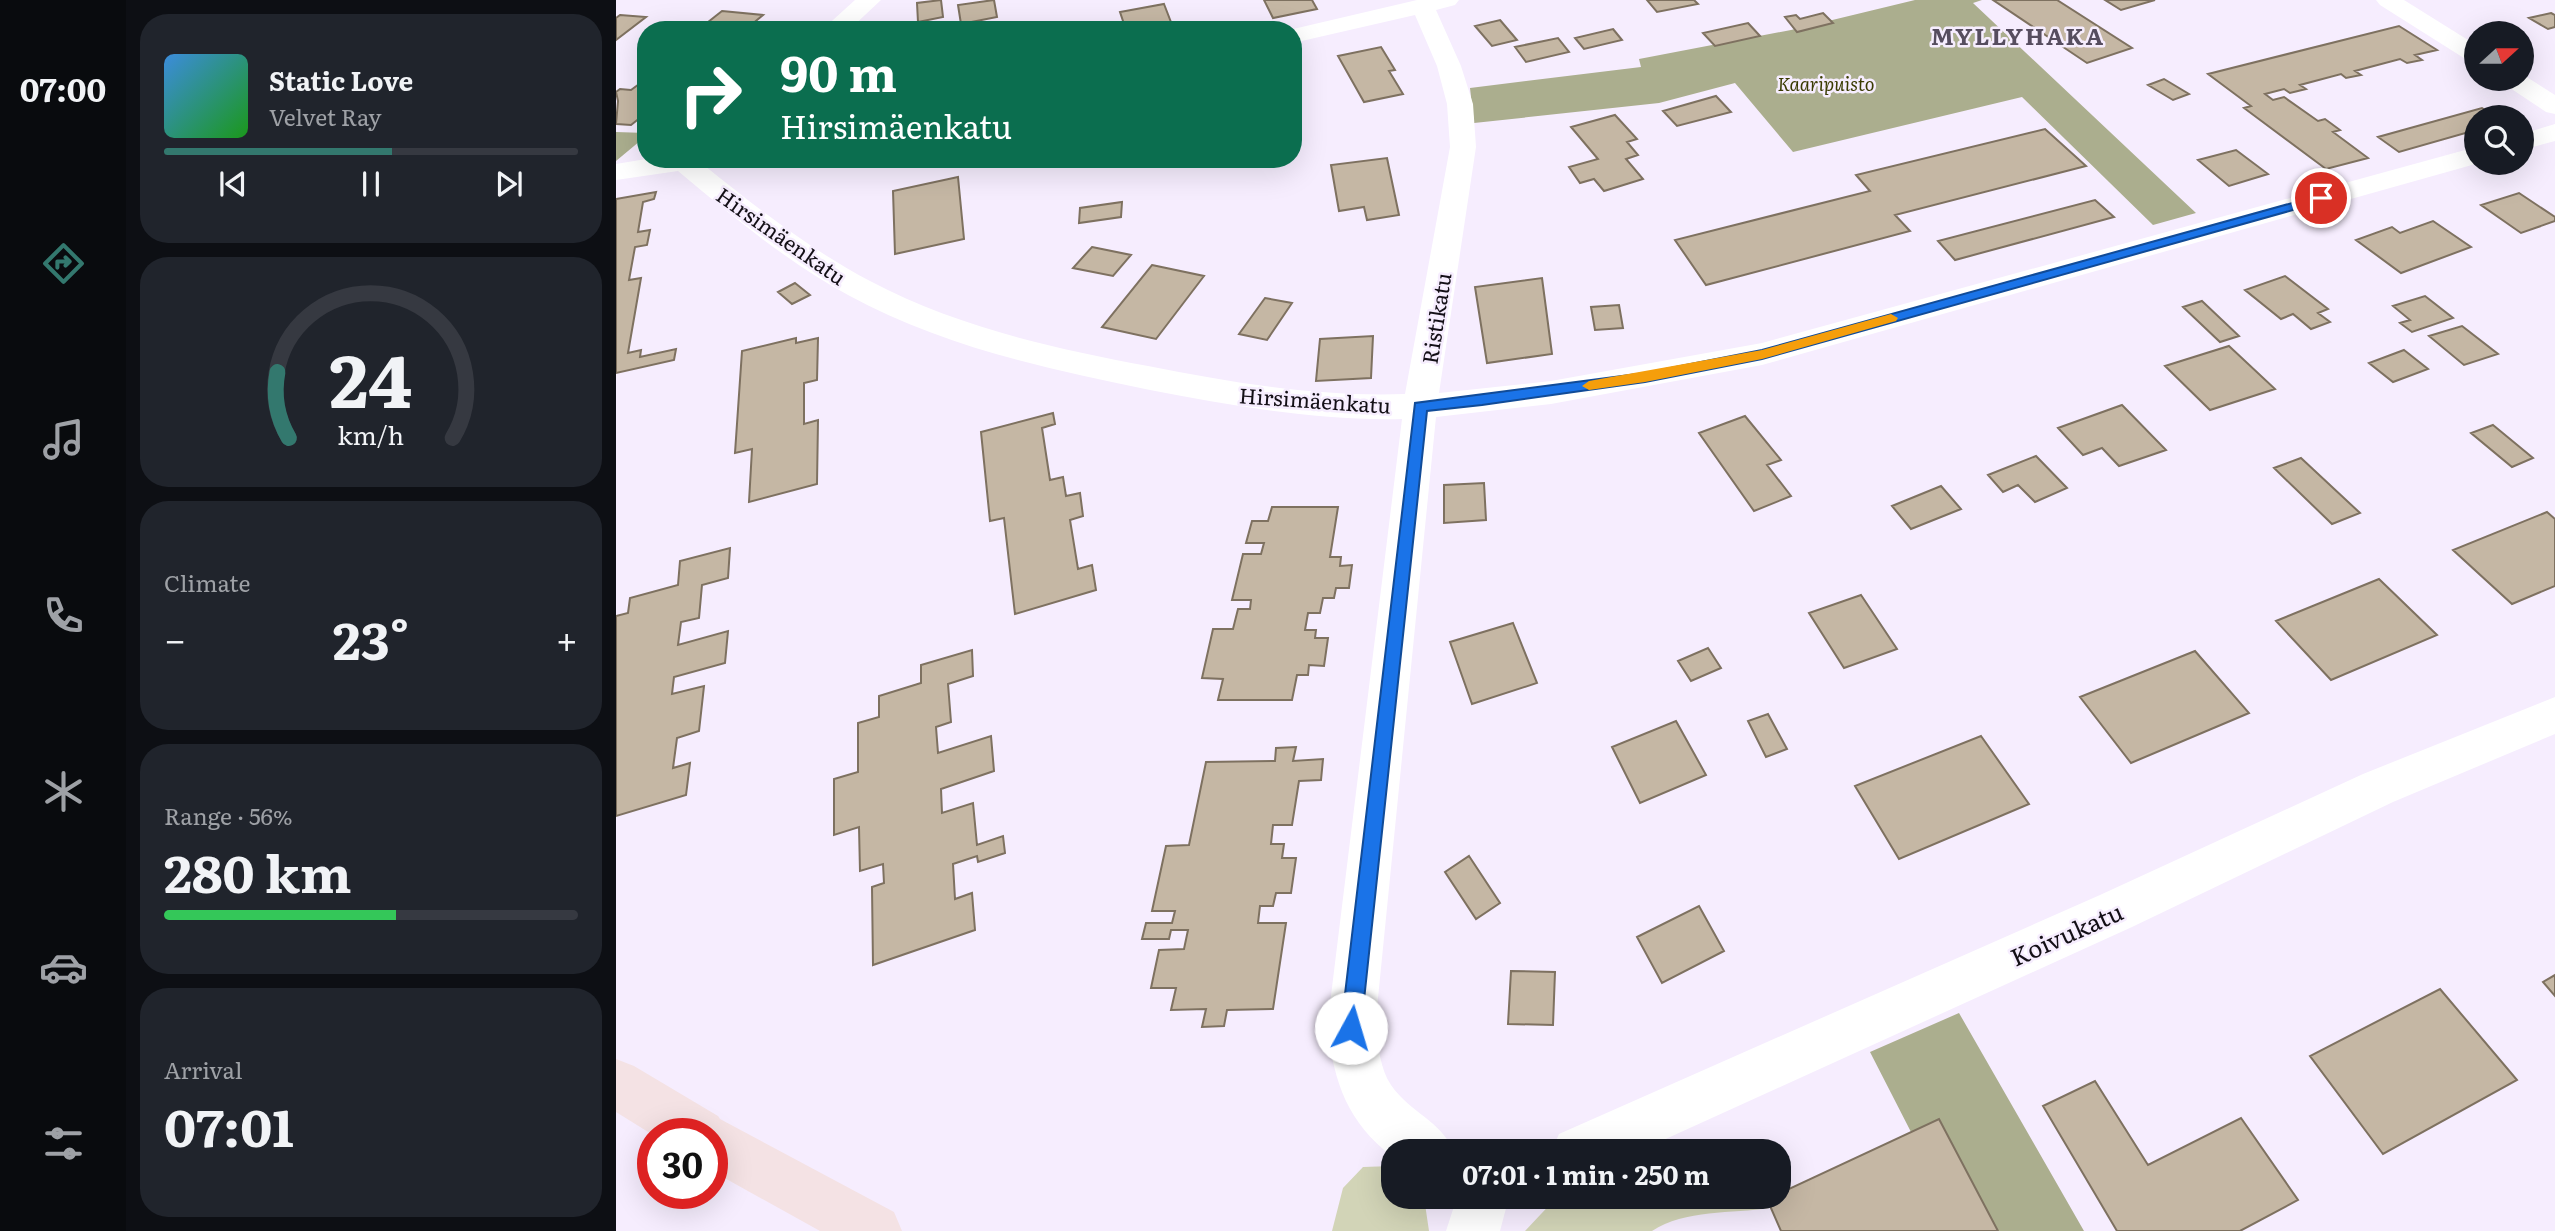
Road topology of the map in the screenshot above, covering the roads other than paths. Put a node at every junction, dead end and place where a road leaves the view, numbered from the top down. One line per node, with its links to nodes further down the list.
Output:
1 (869, 0): 4 (street)
2 (2388, 0): 6 (street)
3 (1435, 3): 5 (street); 15 (street, Ristikatu)
4 (844, 21)
5 (1302, 34)
6 (2464, 48)
7 (2532, 91): 8 (street)
8 (2555, 106)
9 (2555, 132): 10 (street)
10 (2534, 138)
11 (2464, 158): 15 (street, Hirsimäenkatu)
12 (641, 168): 14 (street)
13 (698, 168): 15 (street, Hirsimäenkatu)
14 (616, 172)
15 (1420, 406): 19 (street, Ristikatu)
16 (2555, 716): 20 (street, Koivukatu)
17 (616, 1084): 18 (main road)
18 (672, 1118)
19 (1412, 1139)
20 (1606, 1139)
21 (728, 1151): 23 (main road)
22 (1479, 1209): 24 (street)
23 (875, 1231)
24 (1472, 1231)

